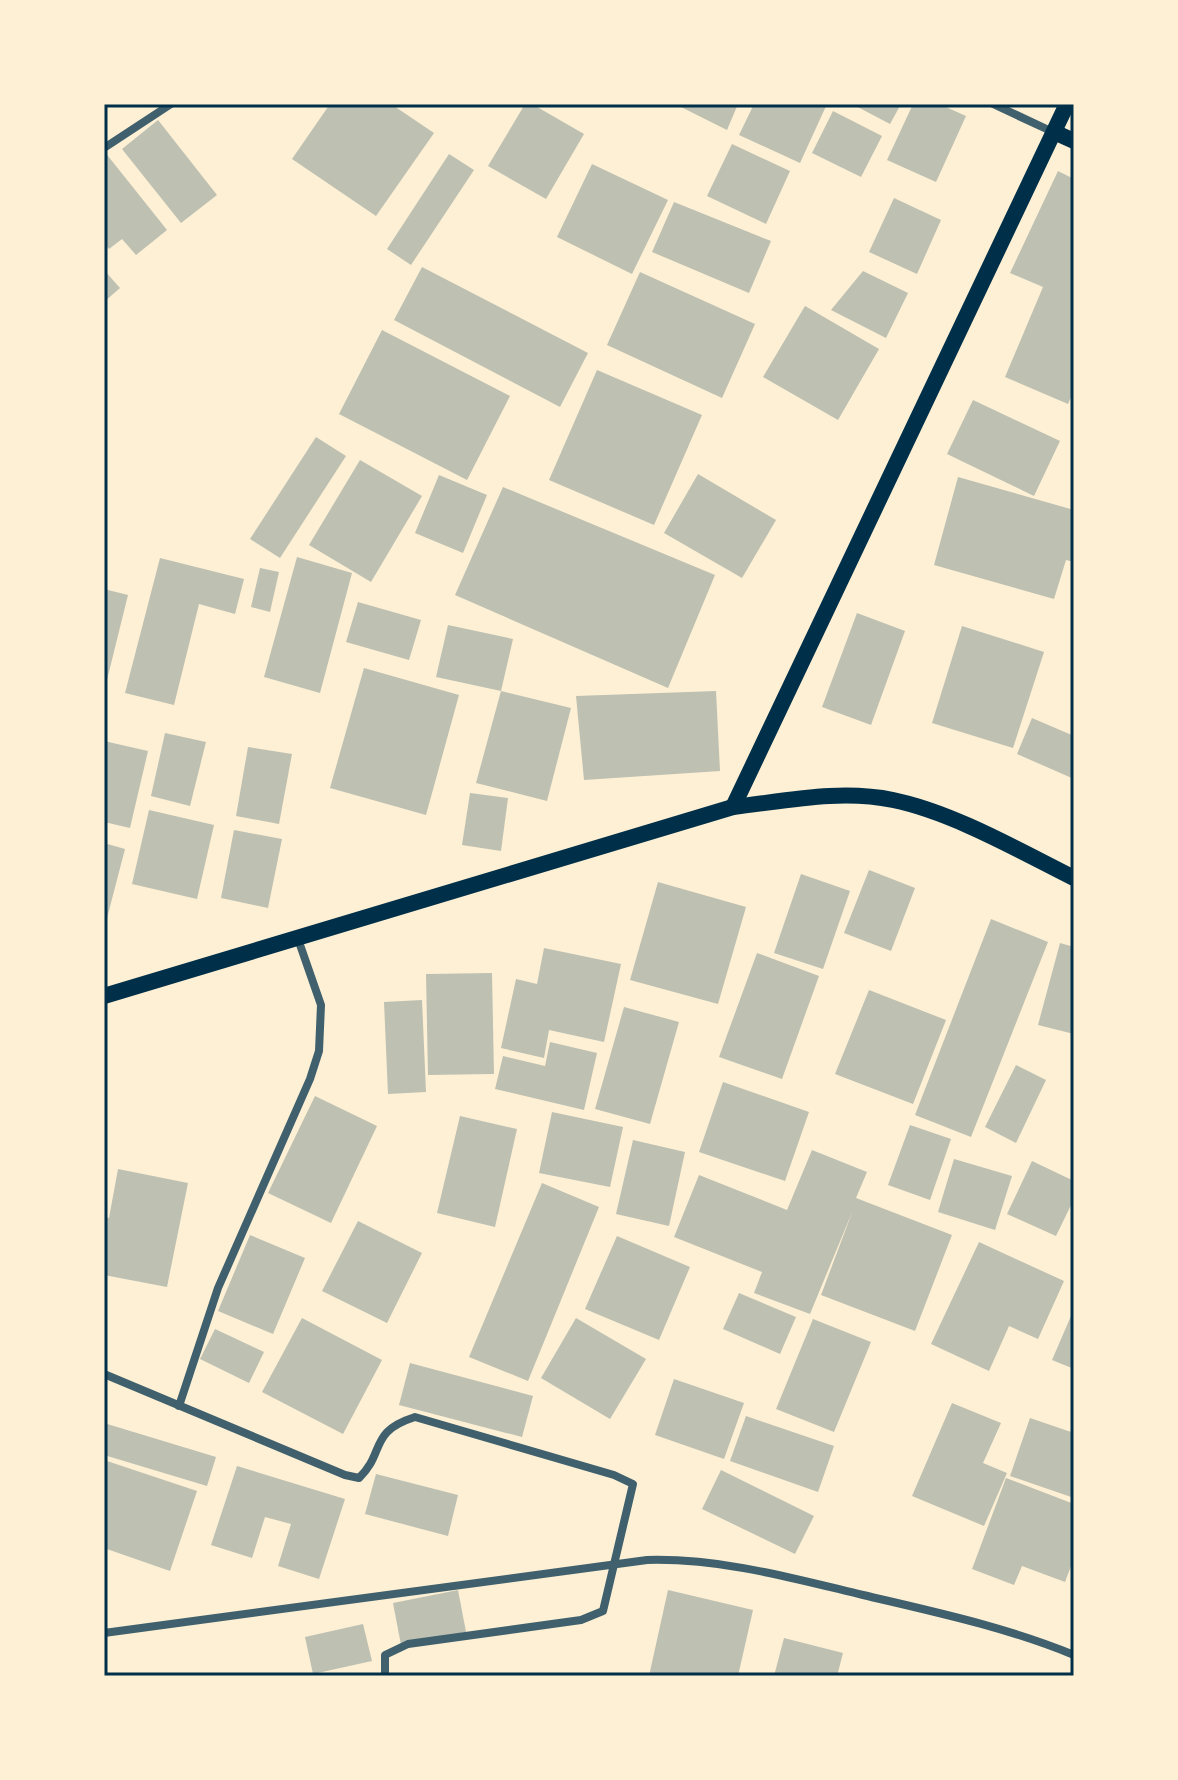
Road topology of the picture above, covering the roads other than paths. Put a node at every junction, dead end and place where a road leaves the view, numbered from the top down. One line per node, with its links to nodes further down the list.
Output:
1 (171, 104): 6 (street)
2 (993, 104): 4 (street)
3 (1067, 104): 4 (main road)
4 (1054, 132): 5 (main road); 7 (main road)
5 (1074, 141)
6 (104, 148)
7 (733, 807): 8 (main road); 9 (main road)
8 (1074, 878)
9 (298, 939): 10 (main road); 12 (street)
10 (104, 996)
11 (104, 1374): 12 (street)
12 (179, 1406): 13 (street)
13 (615, 1566): 14 (street); 15 (street); 16 (street)
14 (104, 1633)
15 (1074, 1655)
16 (385, 1676)

